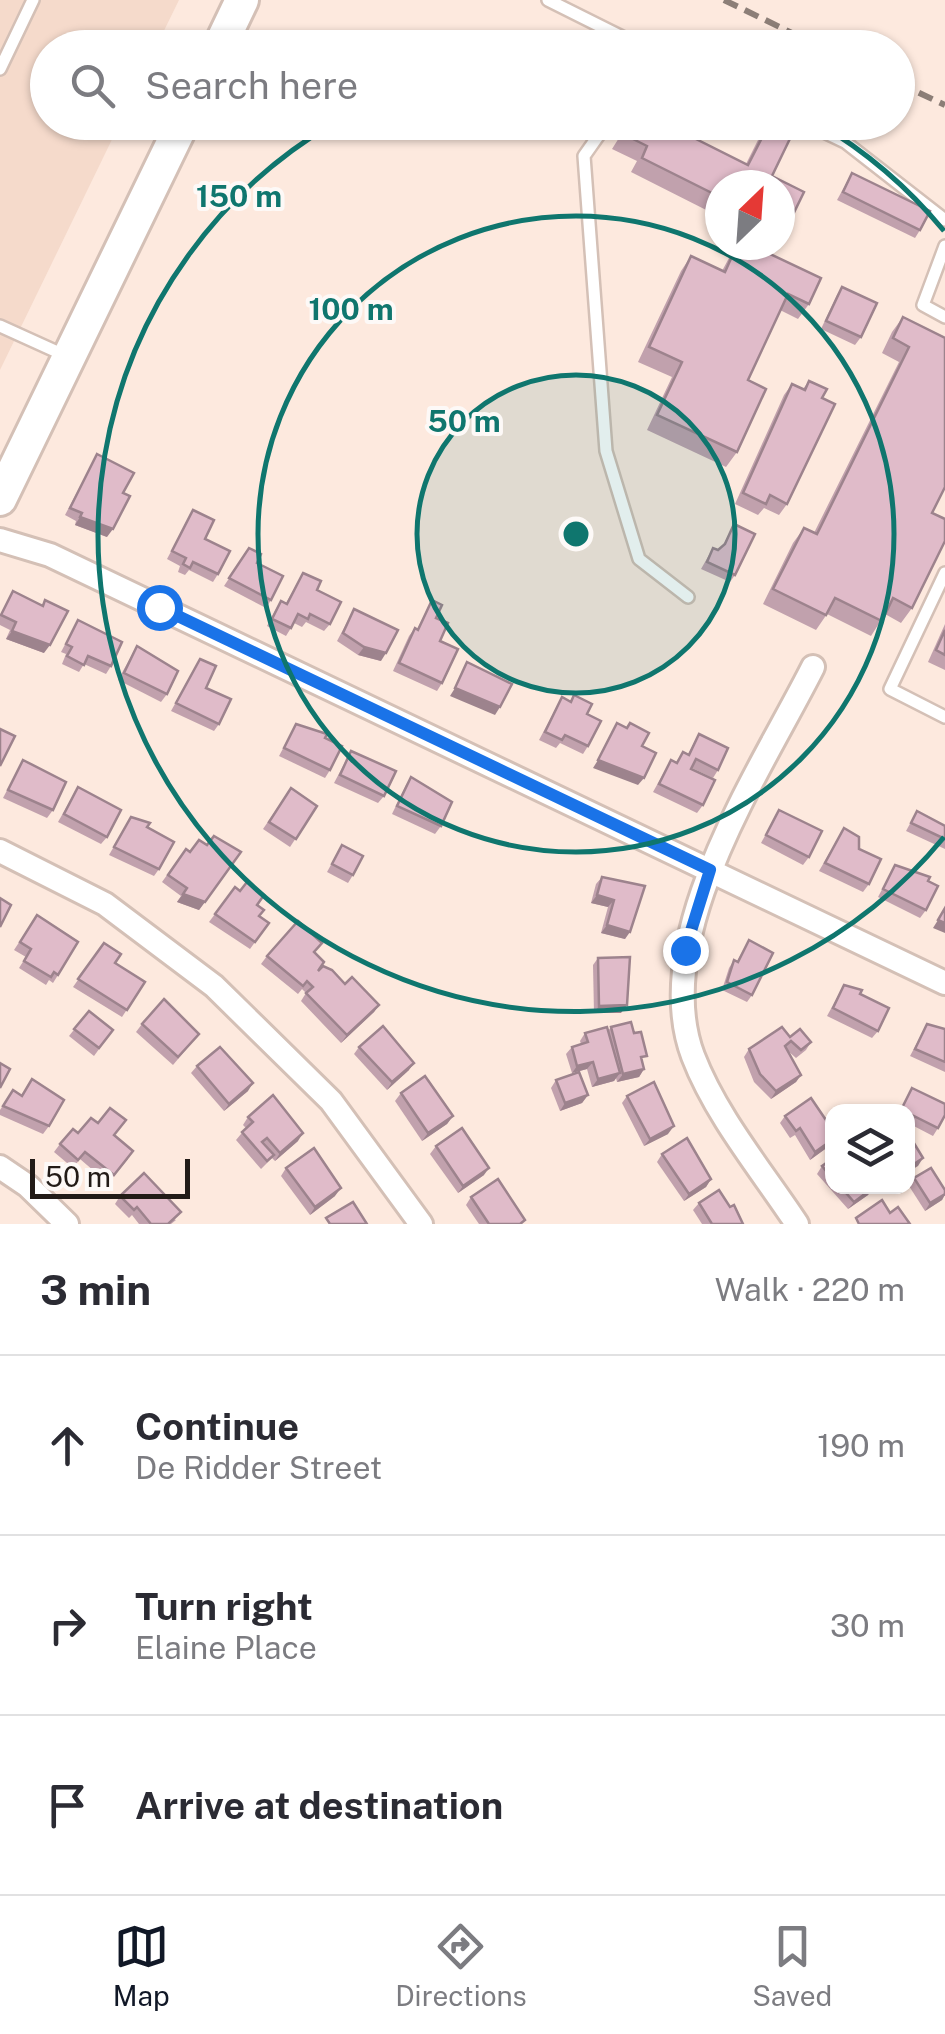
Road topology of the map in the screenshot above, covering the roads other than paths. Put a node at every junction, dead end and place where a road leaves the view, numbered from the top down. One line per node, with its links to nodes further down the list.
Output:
1 (33, 0): 6 (lane)
2 (242, 0): 4 (main road)
3 (548, 0): 5 (lane)
4 (228, 30)
5 (608, 30)
6 (0, 69)
7 (174, 140): 14 (main road)
8 (595, 140): 18 (lane)
9 (841, 140): 10 (lane)
10 (945, 220)
11 (945, 246): 12 (lane)
12 (945, 317)
13 (0, 326): 14 (lane)
14 (68, 358): 15 (main road)
15 (0, 498)
16 (0, 540): 22 (street)
17 (945, 574): 20 (lane)
18 (688, 597)
19 (813, 667): 22 (street)
20 (945, 717)
21 (0, 851): 26 (street)
22 (710, 870): 23 (street); 27 (street)
23 (945, 982)
24 (0, 1167): 25 (street)
25 (68, 1224)
26 (421, 1224)
27 (797, 1224)

